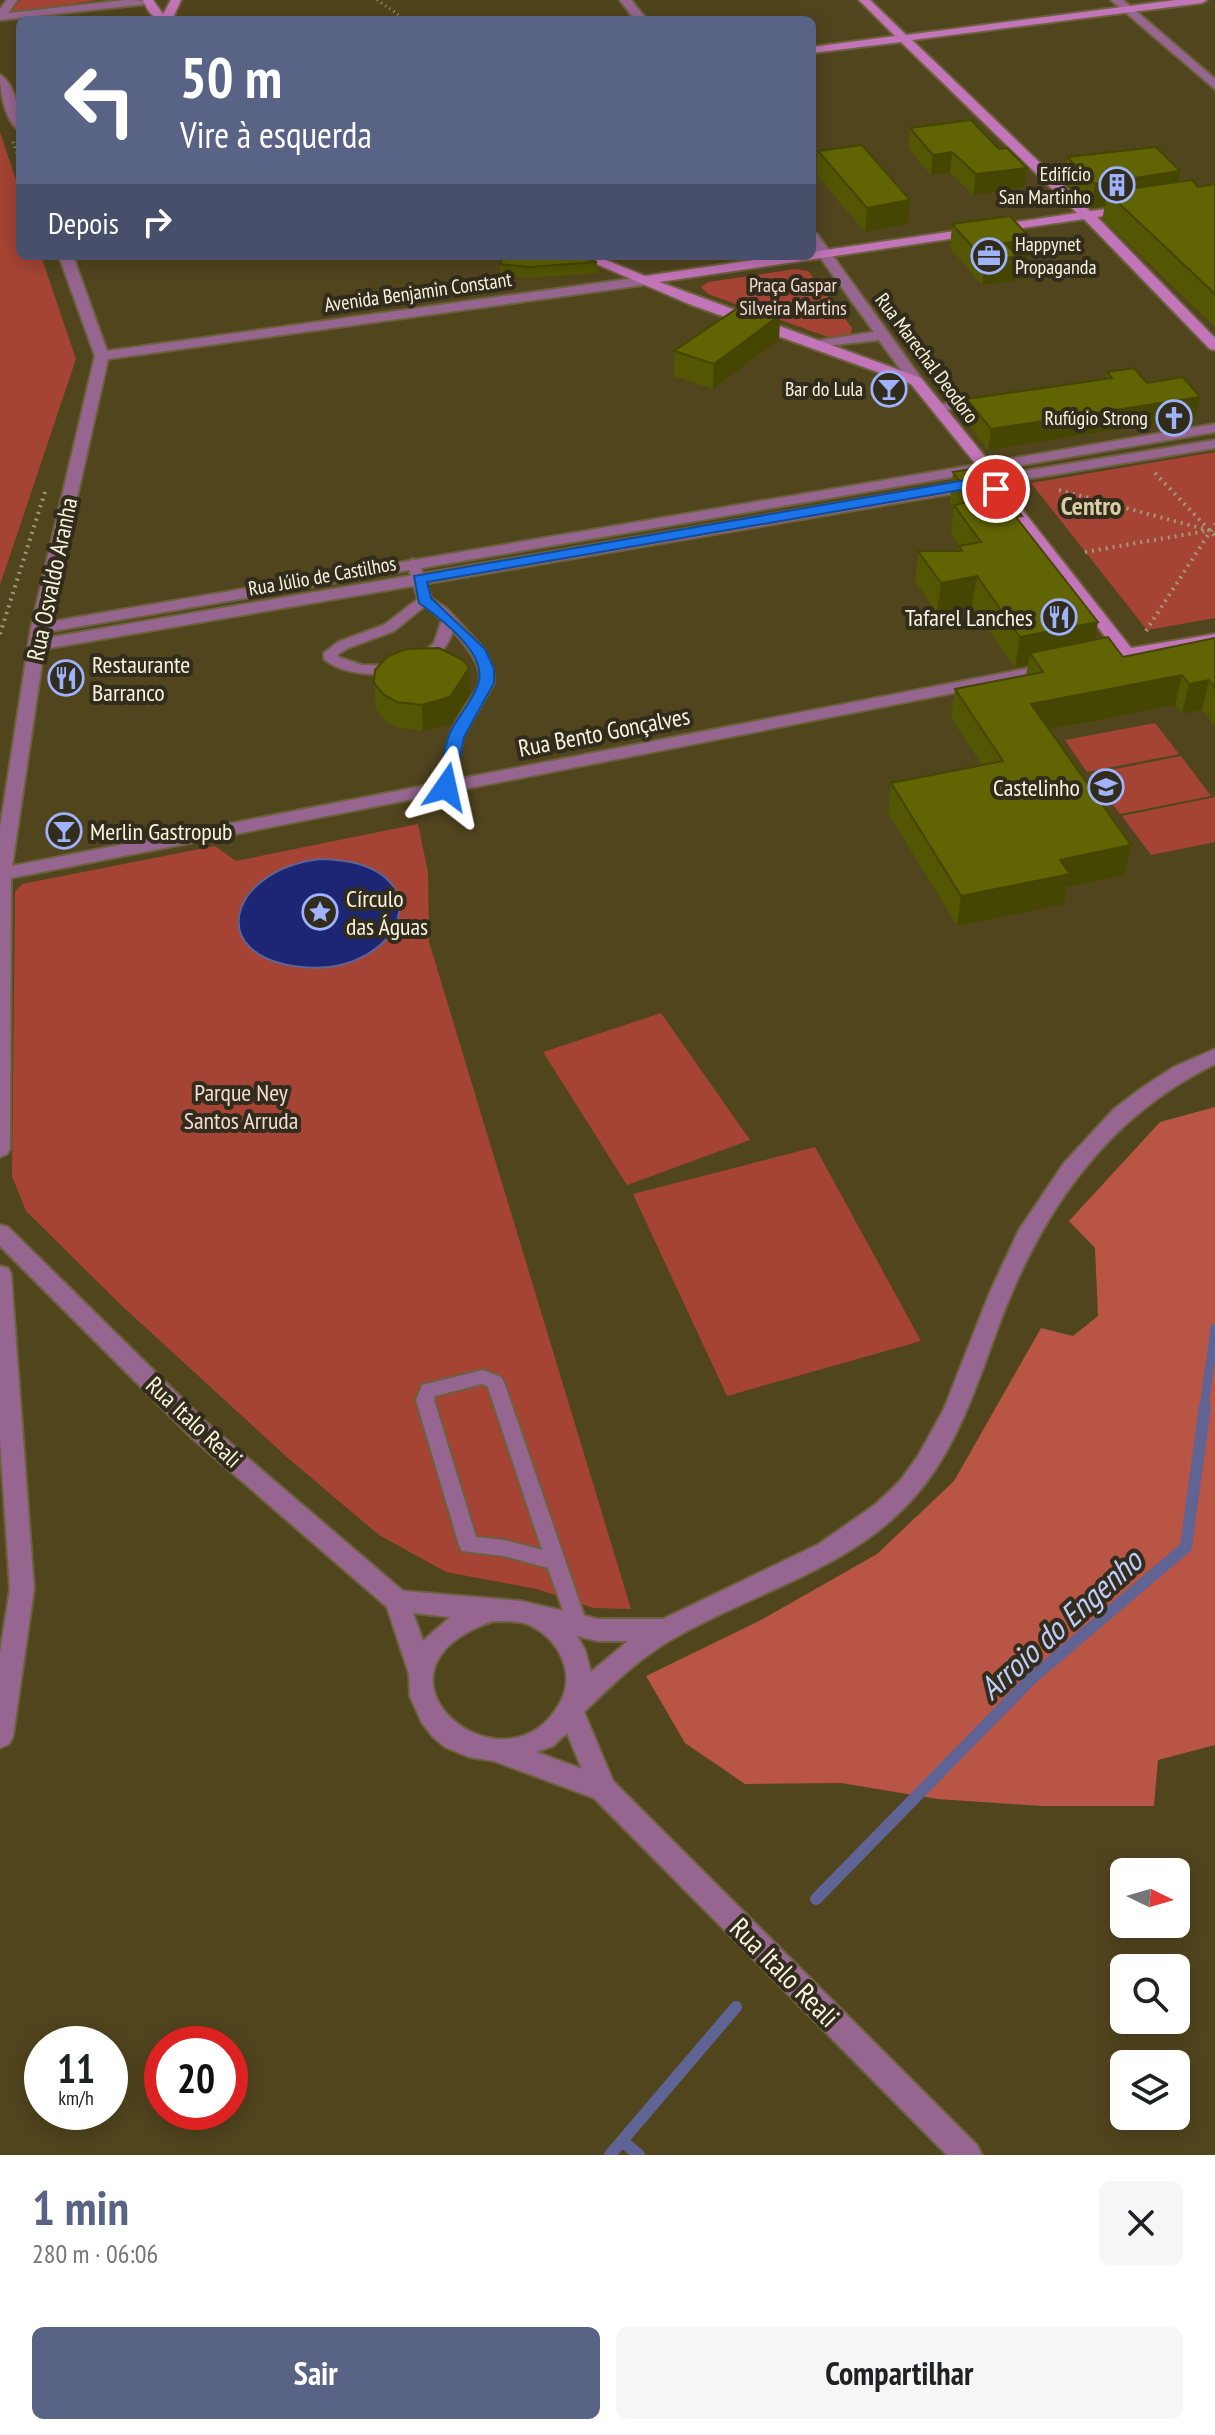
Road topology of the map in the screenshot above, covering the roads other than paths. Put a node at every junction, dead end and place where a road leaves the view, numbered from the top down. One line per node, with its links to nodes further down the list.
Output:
1 (12, 0): 9 (street)
2 (150, 0): 9 (street)
3 (625, 0): 8 (street)
4 (864, 0): 10 (main road)
5 (1116, 0): 7 (street)
6 (1202, 0): 7 (main road)
7 (1128, 10): 10 (main road); 13 (street)
8 (638, 16)
9 (0, 17)
10 (904, 38): 11 (main road); 16 (main road)
11 (816, 49)
12 (0, 78): 14 (street)
13 (1215, 85)
14 (16, 117)
15 (1144, 207): 16 (main road, Avenida Benjamin Constant)
16 (1087, 215): 18 (main road, Avenida Benjamin Constant); 29 (main road)
17 (816, 242): 18 (street, Rua Marechal Deodoro)
18 (825, 254): 19 (main road, Avenida Benjamin Constant); 27 (street, Rua Marechal Deodoro)
19 (816, 255)
20 (67, 260): 30 (street)
21 (594, 260): 23 (main road)
22 (786, 260): 24 (main road, Avenida Benjamin Constant)
23 (623, 273): 24 (main road); 25 (main road)
24 (675, 277): 25 (main road, Avenida Benjamin Constant); 26 (main road)
25 (643, 281): 26 (main road); 30 (street, Avenida Benjamin Constant)
26 (694, 301): 28 (main road)
27 (884, 335): 28 (street); 31 (street, Rua Marechal Deodoro)
28 (821, 344): 31 (main road)
29 (1215, 346)
30 (102, 356): 47 (street, Rua Osvaldo Aranha)
31 (916, 381): 33 (main road, Rua Marechal Deodoro)
32 (977, 402): 33 (lane)
33 (938, 408): 36 (main road, Rua Marechal Deodoro)
34 (1215, 428): 36 (street, Rua Júlio de Castilhos)
35 (1215, 444): 38 (street)
36 (985, 466): 37 (street, Rua Júlio de Castilhos); 38 (main road, Rua Marechal Deodoro)
37 (822, 492): 39 (street); 40 (street, Rua Júlio de Castilhos)
38 (1003, 495): 39 (street, Rua Júlio de Castilhos); 48 (main road, Rua Marechal Deodoro)
39 (834, 508): 41 (street, Rua Júlio de Castilhos)
40 (612, 528): 41 (street); 42 (street, Rua Júlio de Castilhos)
41 (620, 544): 43 (street, Rua Júlio de Castilhos)
42 (413, 563): 43 (lane); 45 (street, Rua Júlio de Castilhos)
43 (419, 579): 44 (lane); 45 (street, Rua Júlio de Castilhos)
44 (425, 600): 46 (lane); 46 (lane)
45 (208, 607): 47 (street, Rua Júlio de Castilhos); 49 (street, Rua Júlio de Castilhos)
46 (448, 621): 51 (lane)
47 (39, 628): 49 (street, Rua Osvaldo Aranha)
48 (1215, 639)
49 (36, 645): 52 (street, Rua Osvaldo Aranha)
50 (1065, 666): 51 (street, Rua Bento Gonçalves)
51 (446, 787): 52 (street, Rua Bento Gonçalves)
52 (2, 874): 54 (street, Rua Osvaldo Aranha)
53 (1215, 1056): 62 (street)
54 (0, 1149)
55 (0, 1233): 58 (street, Rua Italo Reali)
56 (0, 1274): 65 (street)
57 (556, 1562): 57 (lane); 61 (lane)
58 (397, 1601): 59 (street); 63 (street)
59 (493, 1610): 60 (street); 63 (street)
60 (529, 1614): 61 (street); 64 (street)
61 (578, 1627): 62 (street)
62 (666, 1630): 64 (street)
63 (421, 1673): 66 (street)
64 (573, 1708): 66 (street); 67 (street, Rua Italo Reali)
65 (0, 1736)
66 (503, 1752): 67 (street, Rua Italo Reali)
67 (603, 1789): 68 (street, Rua Italo Reali)
68 (967, 2155)

